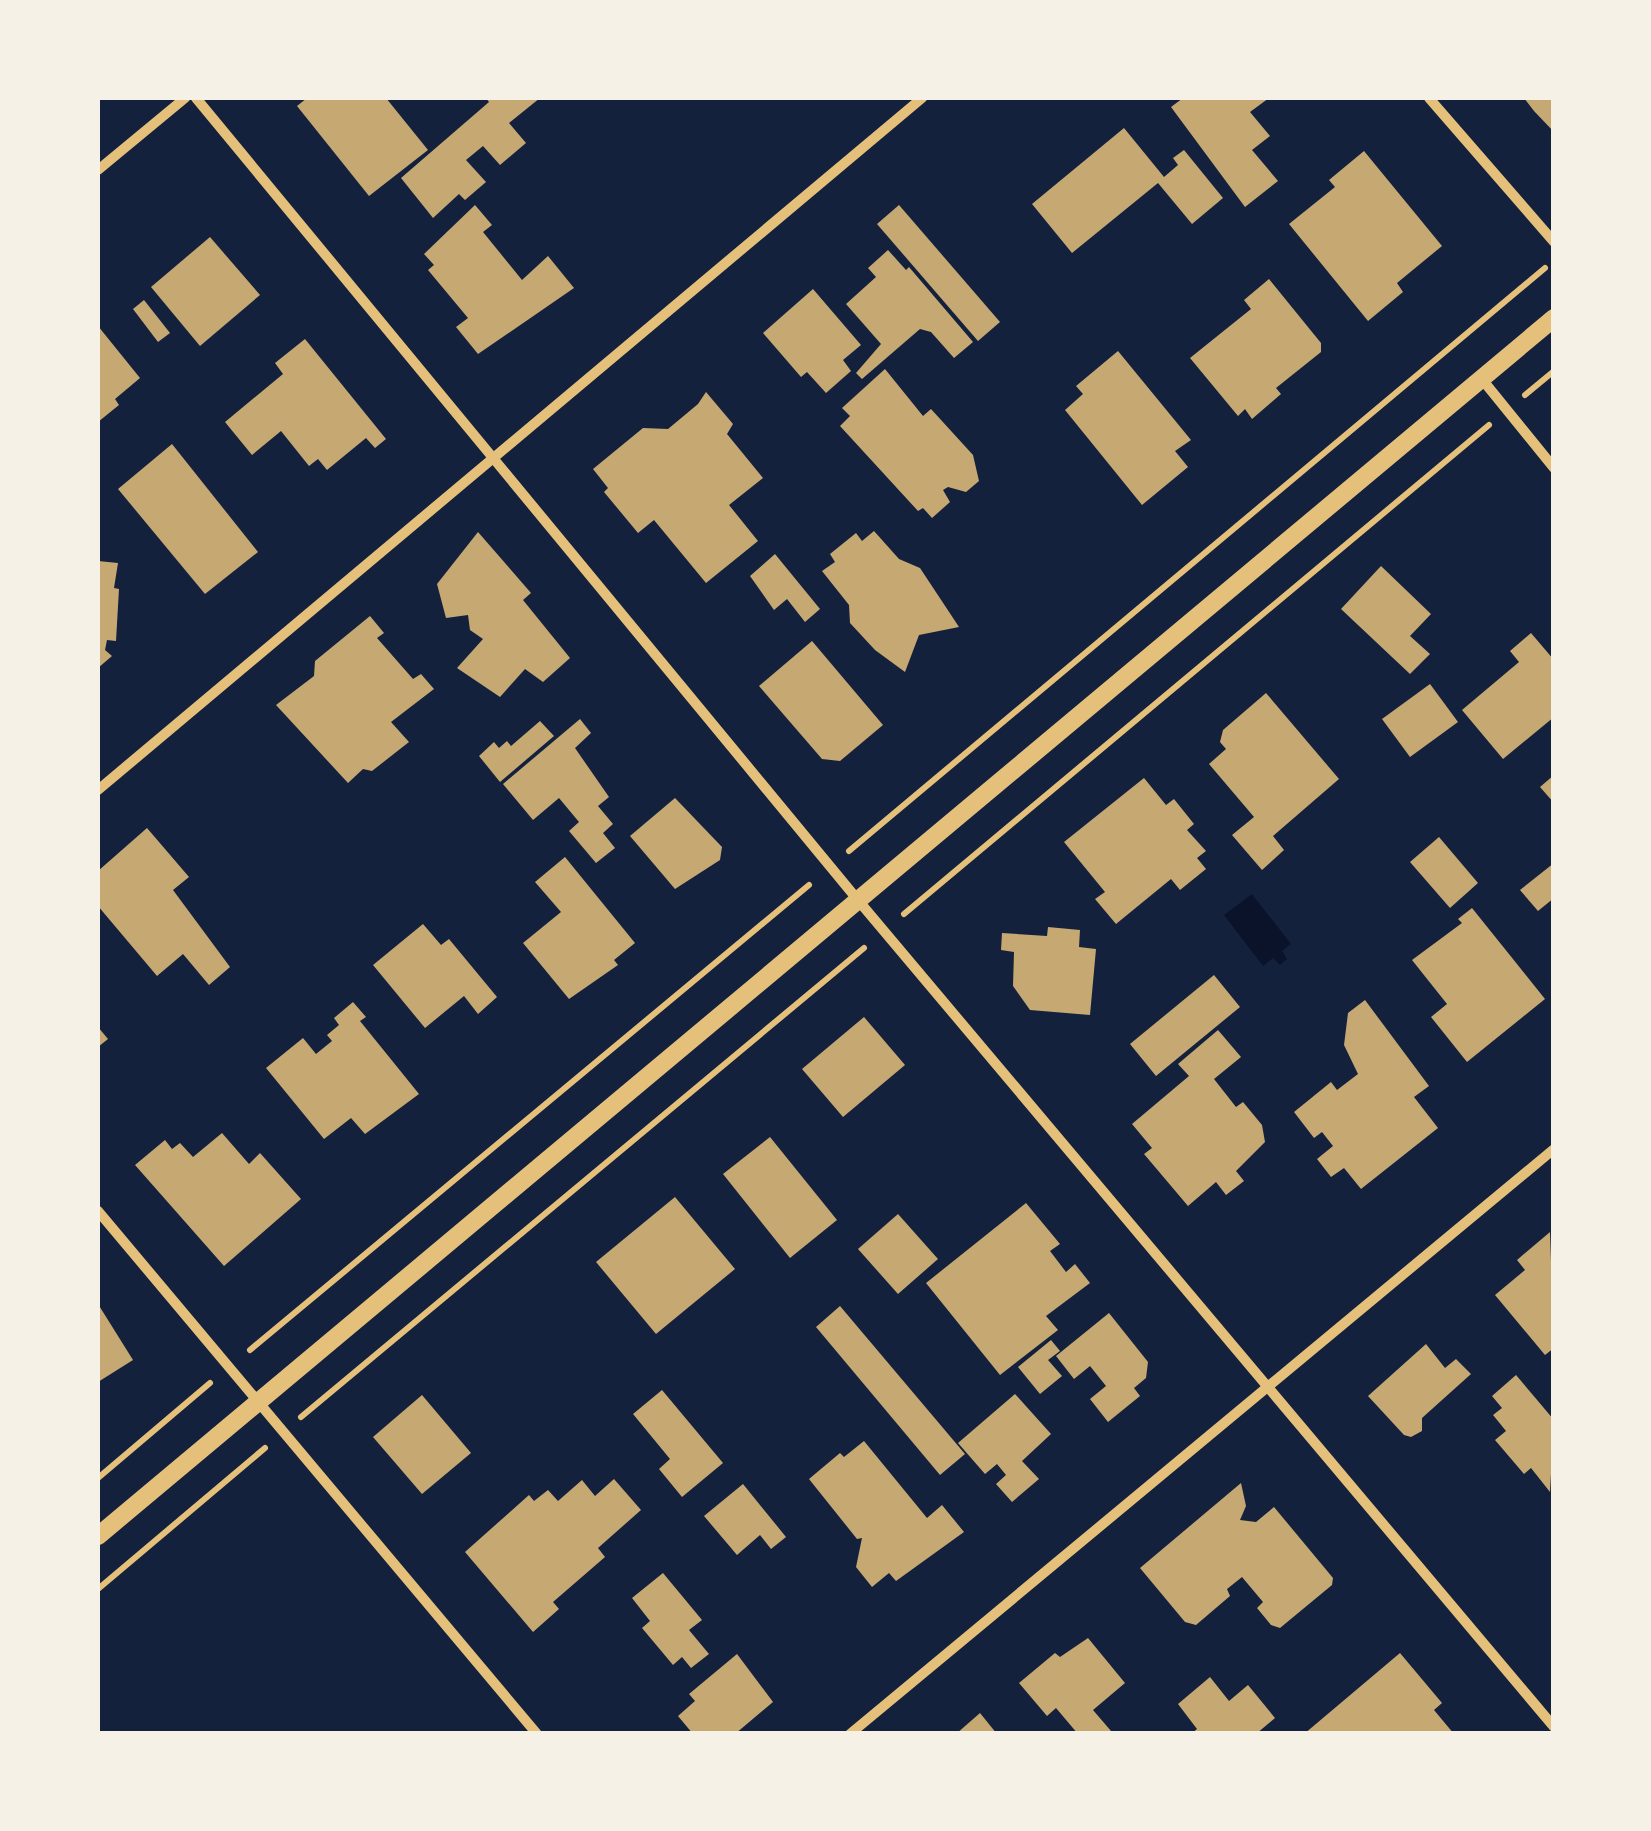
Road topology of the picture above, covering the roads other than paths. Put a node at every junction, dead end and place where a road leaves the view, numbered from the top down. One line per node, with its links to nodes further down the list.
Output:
1 (185, 98): 5 (street)
2 (196, 98): 9 (street)
3 (922, 98): 9 (street)
4 (1430, 98): 6 (street)
5 (98, 170)
6 (1554, 242)
7 (1554, 318): 8 (street)
8 (1481, 378): 10 (street); 12 (street)
9 (496, 456): 11 (street); 12 (street)
10 (1554, 468)
11 (98, 790)
12 (858, 899): 15 (street); 16 (street)
13 (1554, 1149): 15 (street)
14 (98, 1211): 16 (street)
15 (1270, 1387): 18 (street); 20 (street)
16 (258, 1400): 17 (street); 19 (street)
17 (98, 1536)
18 (1554, 1727)
19 (536, 1734)
20 (850, 1734)

